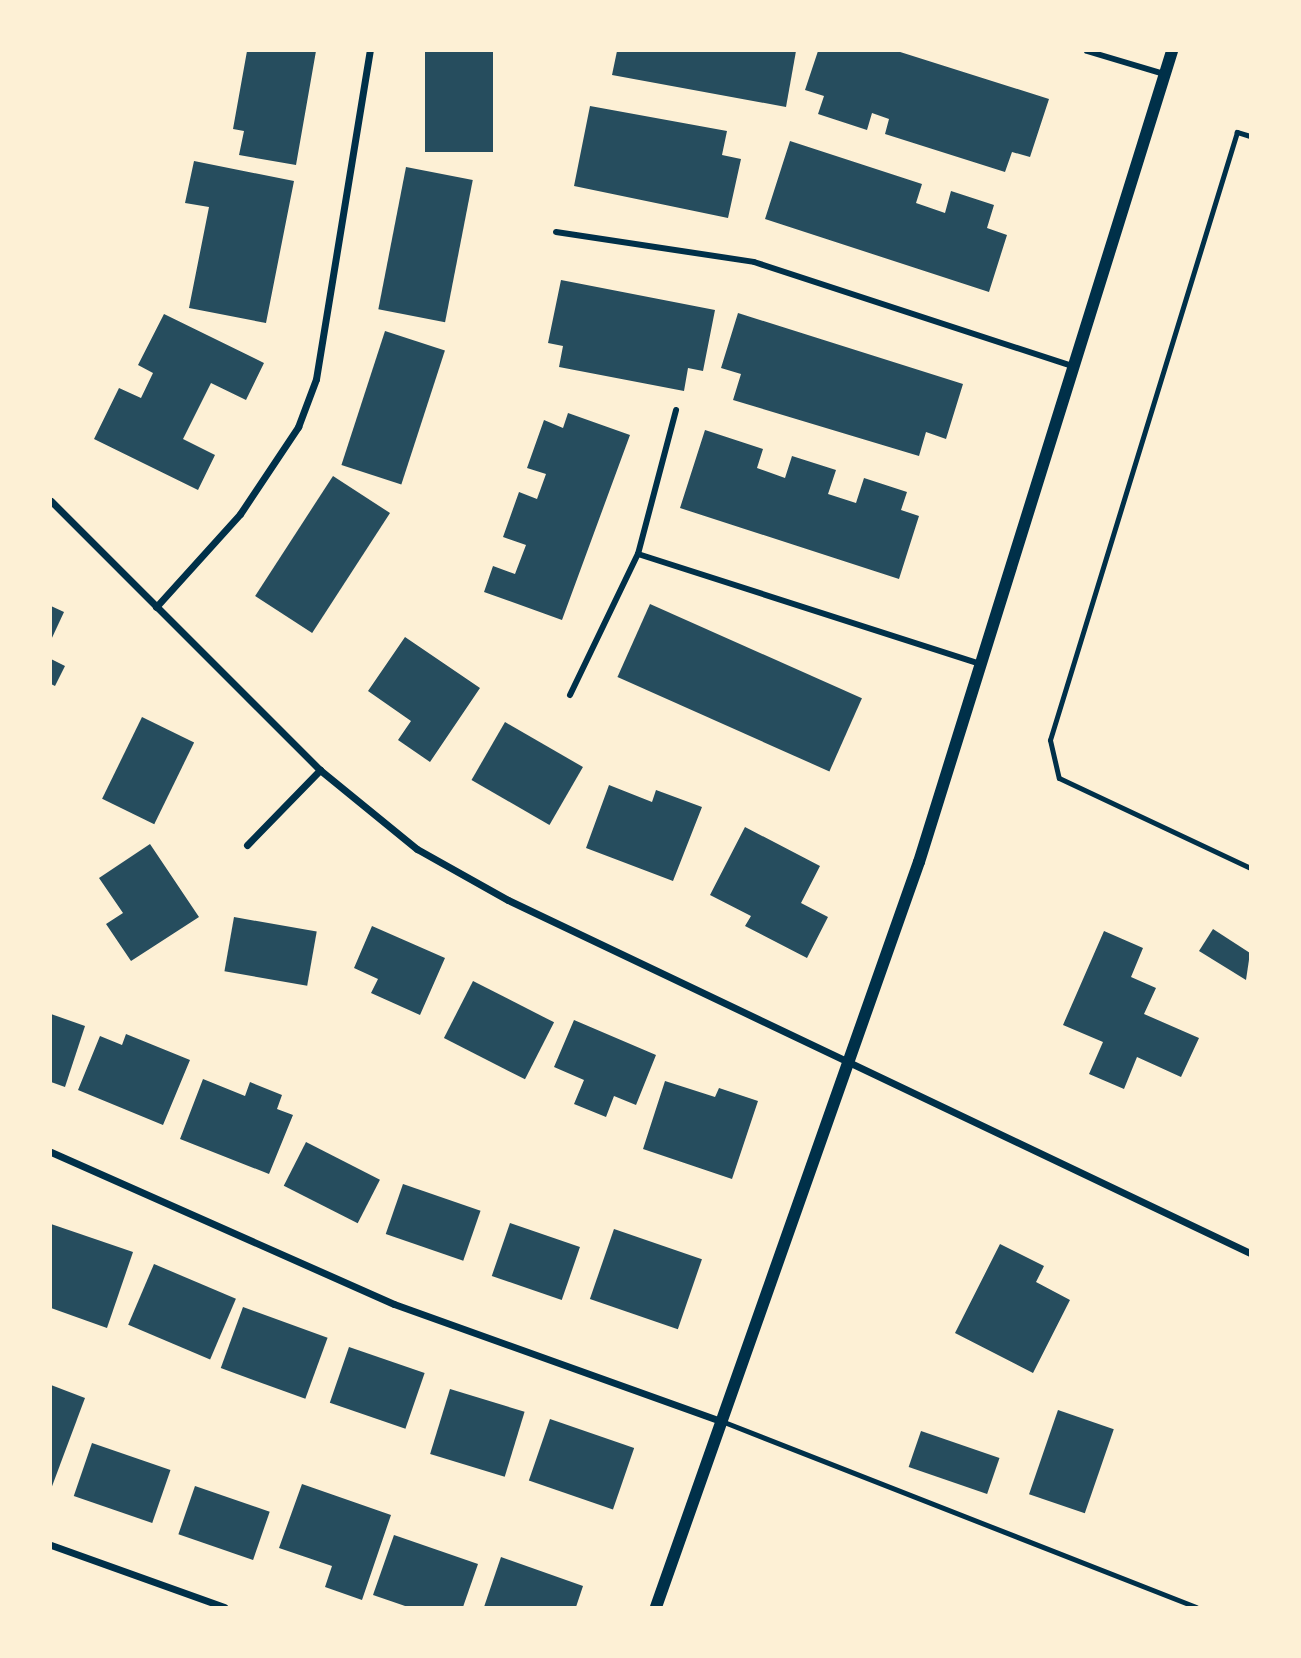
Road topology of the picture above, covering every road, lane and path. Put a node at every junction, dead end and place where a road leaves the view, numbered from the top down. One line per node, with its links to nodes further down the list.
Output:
1 (369, 51): 11 (street)
2 (1087, 51): 4 (street)
3 (1172, 51): 4 (street)
4 (1164, 74): 7 (street)
5 (1250, 136): 16 (lane)
6 (556, 232): 7 (street)
7 (1073, 366): 12 (street)
8 (676, 410): 10 (street)
9 (51, 501): 11 (street)
10 (638, 554): 12 (street); 13 (street)
11 (156, 607): 14 (street)
12 (982, 664): 17 (street)
13 (570, 695)
14 (320, 770): 15 (street); 17 (street)
15 (247, 845)
16 (1250, 868)
17 (852, 1064): 19 (street); 20 (street)
18 (51, 1152): 20 (street)
19 (1250, 1253)
20 (721, 1421): 23 (street); 24 (lane)
21 (51, 1545): 22 (street)
22 (224, 1607)
23 (656, 1607)
24 (1196, 1607)

